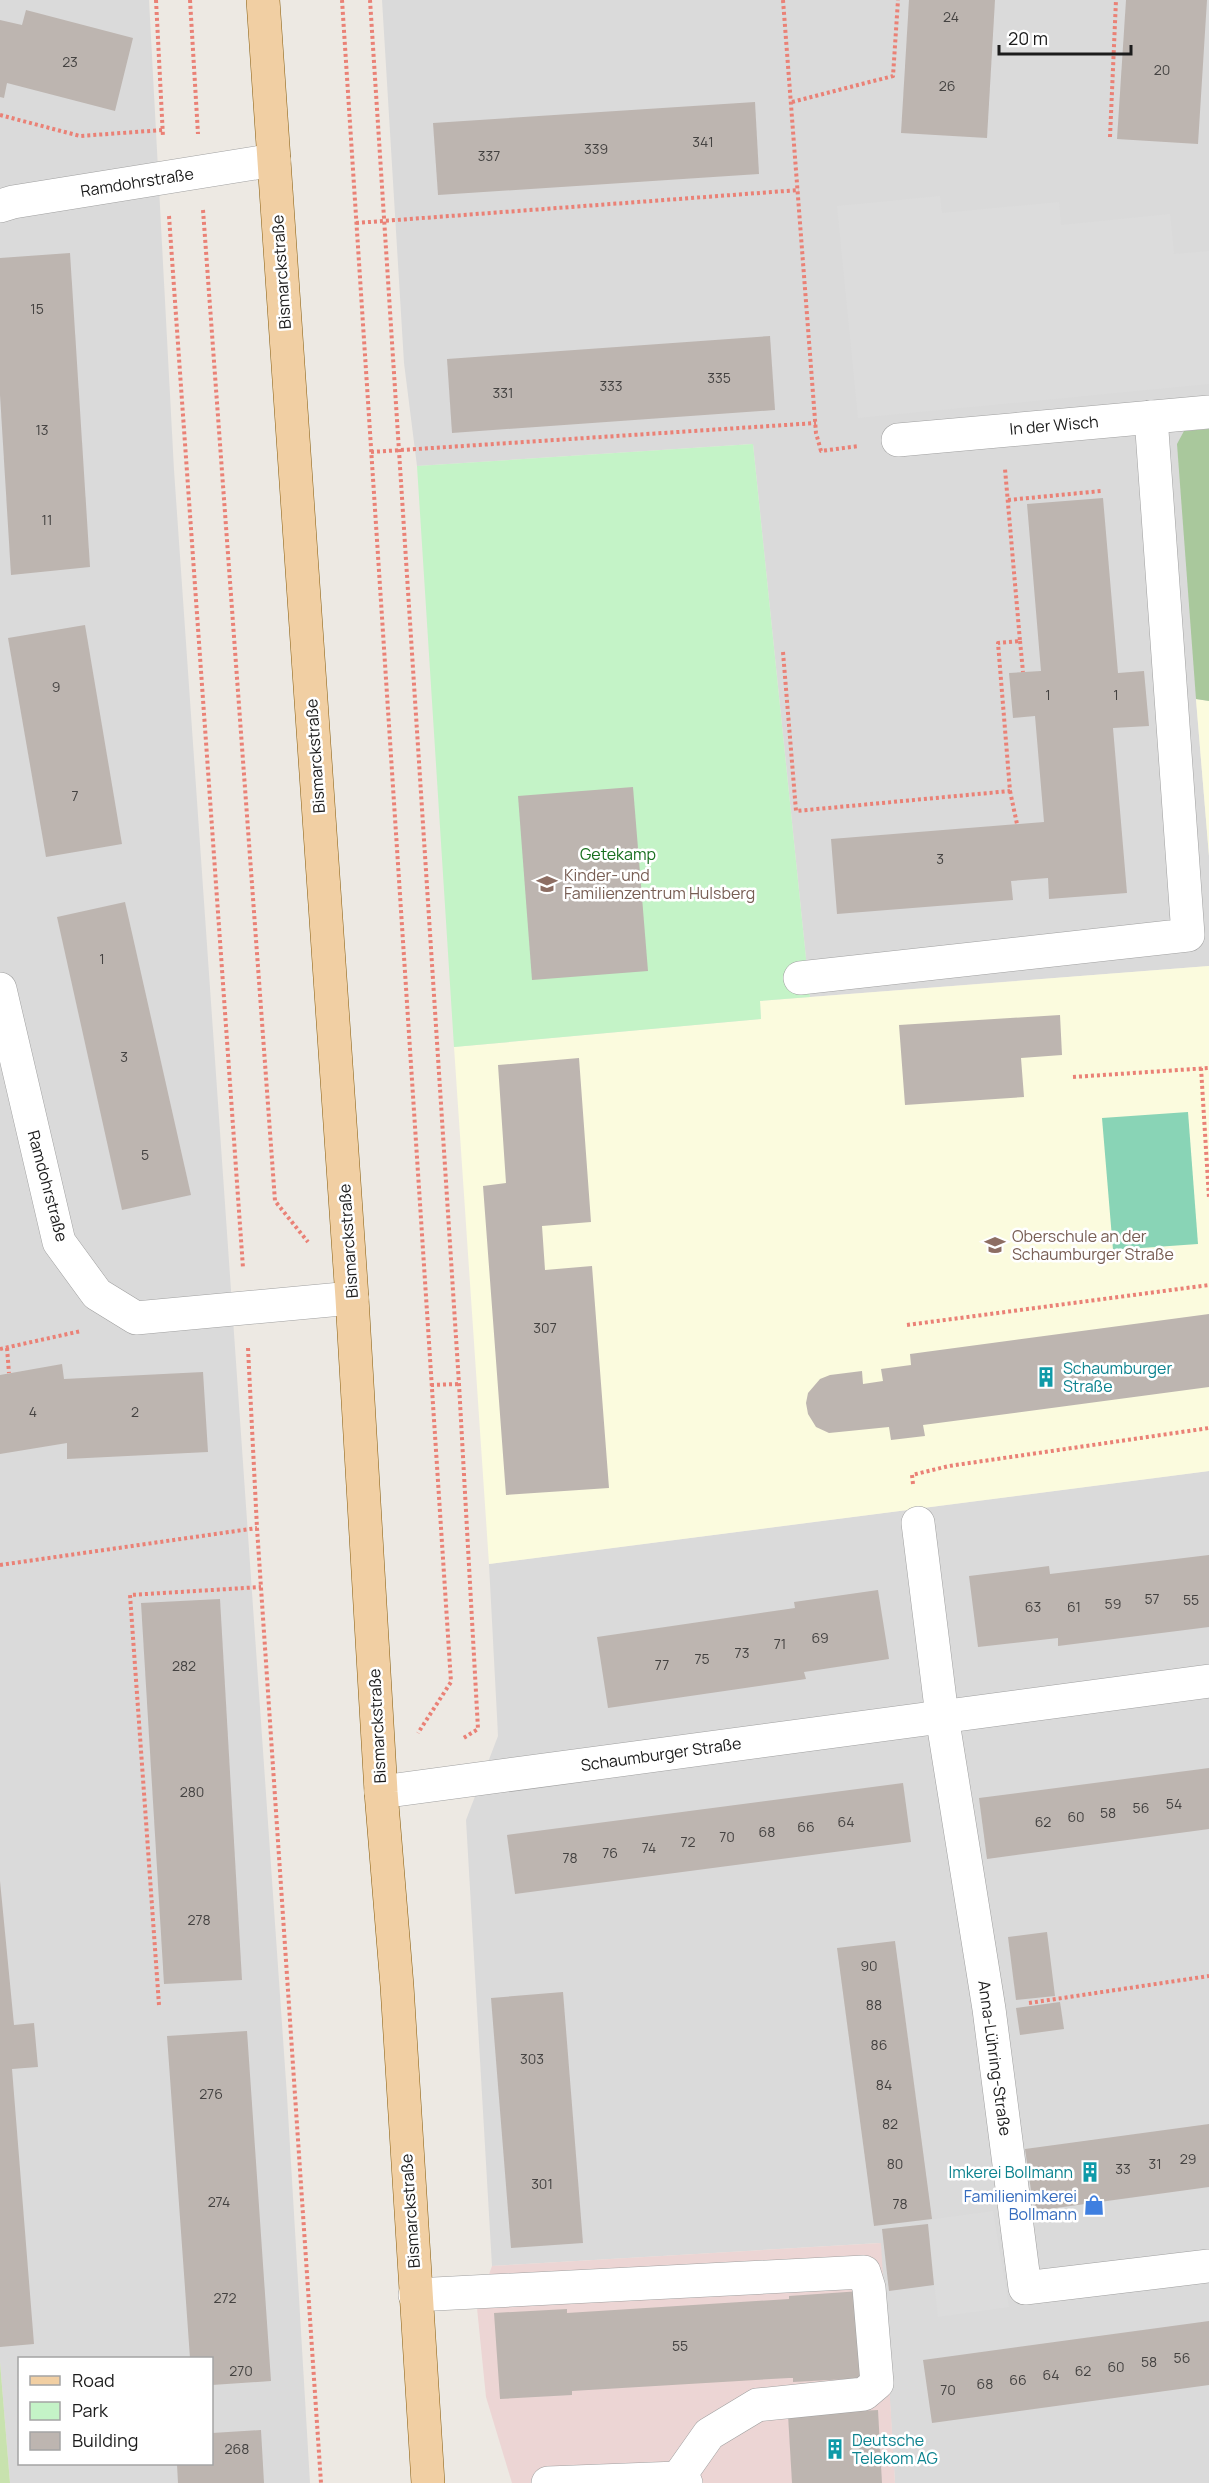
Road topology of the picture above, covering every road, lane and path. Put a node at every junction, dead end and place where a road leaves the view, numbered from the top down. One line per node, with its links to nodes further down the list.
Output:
1 (156, 0): 11 (path)
2 (190, 0): 14 (path)
3 (263, 0): 13 (main road, Bismarckstraße)
4 (342, 0): 19 (path)
5 (370, 0): 18 (path)
6 (783, 0): 9 (path)
7 (898, 0): 9 (path)
8 (1116, 0): 12 (path)
9 (792, 102): 16 (path)
10 (0, 115): 11 (path)
11 (163, 130): 15 (path)
12 (1110, 136)
13 (274, 160): 14 (street, Ramdohrstraße); 43 (main road, Bismarckstraße)
14 (201, 172): 15 (street, Ramdohrstraße); 41 (path)
15 (166, 177): 17 (street, Ramdohrstraße)
16 (799, 189): 18 (path); 22 (path)
17 (0, 206)
18 (384, 221): 19 (path); 25 (path)
19 (356, 223): 27 (path)
20 (1209, 412): 21 (street, In der Wisch)
21 (1151, 417): 23 (street, In der Wisch); 35 (street)
22 (816, 423): 25 (path); 26 (path)
23 (1002, 430): 24 (street, In der Wisch); 29 (path)
24 (898, 440)
25 (399, 451): 27 (path); 49 (path)
26 (821, 451)
27 (371, 452): 50 (path)
28 (1101, 491): 29 (path)
29 (1008, 500): 30 (path)
30 (1020, 642): 32 (path); 33 (path)
31 (783, 652): 33 (path)
32 (1023, 672)
33 (1010, 791): 34 (path)
34 (1017, 824)
35 (800, 978)
36 (0, 989): 44 (street, Ramdohrstraße)
37 (1201, 1068): 38 (path); 39 (path); 40 (path)
38 (1209, 1068)
39 (1073, 1077)
40 (1209, 1198)
41 (310, 1245)
42 (1209, 1285): 45 (path)
43 (352, 1298): 44 (street); 61 (main road, Bismarckstraße)
44 (136, 1318): 46 (path)
45 (907, 1325)
46 (7, 1348): 47 (path); 48 (path)
47 (0, 1349)
48 (9, 1373)
49 (459, 1384): 50 (path); 60 (path)
50 (431, 1386): 59 (path)
51 (1209, 1428): 52 (path)
52 (912, 1475)
53 (918, 1523): 58 (street)
54 (257, 1528): 55 (path)
55 (0, 1565)
56 (261, 1587): 64 (path)
57 (1209, 1682): 58 (street, Schaumburger Straße)
58 (942, 1716): 61 (street, Schaumburger Straße); 65 (street, Anna-Lühring-Straße)
59 (412, 1742)
60 (458, 1742)
61 (381, 1792): 66 (main road, Bismarckstraße)
62 (1209, 1976): 63 (path)
63 (1054, 1999)
64 (159, 2005)
65 (1209, 2266)
66 (416, 2295): 67 (street); 68 (main road, Bismarckstraße)
67 (682, 2480): 69 (street)
68 (428, 2483)
69 (548, 2483)

